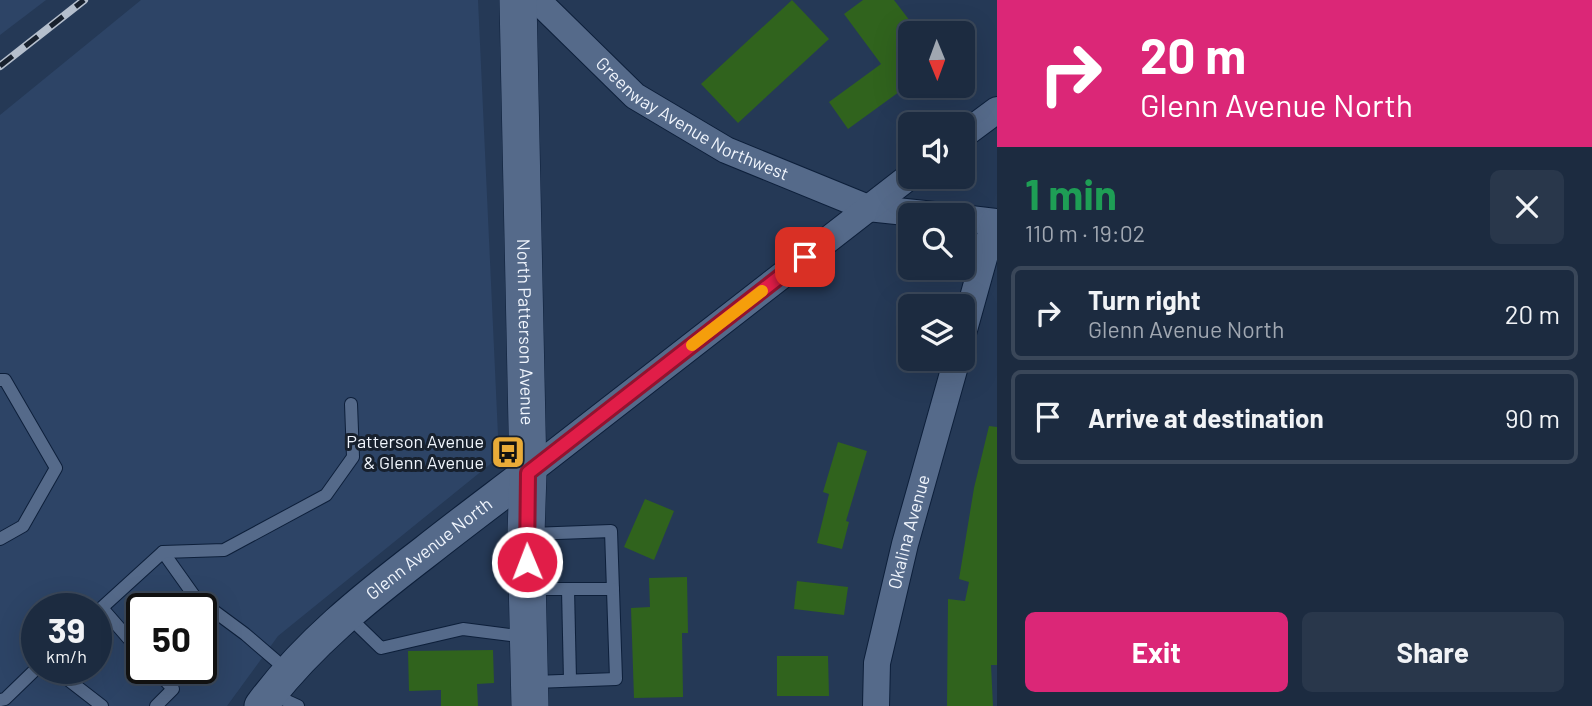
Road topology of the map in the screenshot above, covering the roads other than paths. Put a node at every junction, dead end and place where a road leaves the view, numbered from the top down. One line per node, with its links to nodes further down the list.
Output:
1 (518, 0): 14 (main road, North Patterson Avenue)
2 (537, 0): 6 (street, Greenway Avenue Northwest)
3 (997, 110): 4 (street)
4 (975, 126)
5 (898, 185): 6 (street, Glenn Avenue North)
6 (869, 208): 7 (street, Greenway Avenue Northwest); 14 (street, Glenn Avenue North)
7 (898, 211)
8 (975, 220): 9 (street)
9 (996, 222): 10 (street)
10 (975, 294)
11 (954, 371): 35 (street, Okalina Avenue)
12 (0, 380): 16 (lane)
13 (351, 404): 17 (lane)
14 (528, 473): 15 (main road, North Patterson Avenue); 22 (street, Glenn Avenue North)
15 (526, 534): 18 (main road, North Patterson Avenue); 20 (lane)
16 (0, 539)
17 (163, 552): 21 (lane); 30 (lane)
18 (528, 589): 19 (lane); 24 (main road, North Patterson Avenue)
19 (568, 589): 20 (lane); 26 (lane)
20 (613, 589): 26 (lane)
21 (112, 598)
22 (346, 615): 24 (lane); 30 (street, Glenn Avenue North)
23 (112, 623): 25 (lane)
24 (529, 637): 31 (main road, North Patterson Avenue)
25 (126, 638)
26 (570, 680): 31 (lane)
27 (21, 684): 32 (lane)
28 (74, 684): 33 (lane)
29 (168, 684): 34 (lane)
30 (279, 694)
31 (530, 694)
32 (0, 700)
33 (102, 706)
34 (156, 706)
35 (876, 706)

